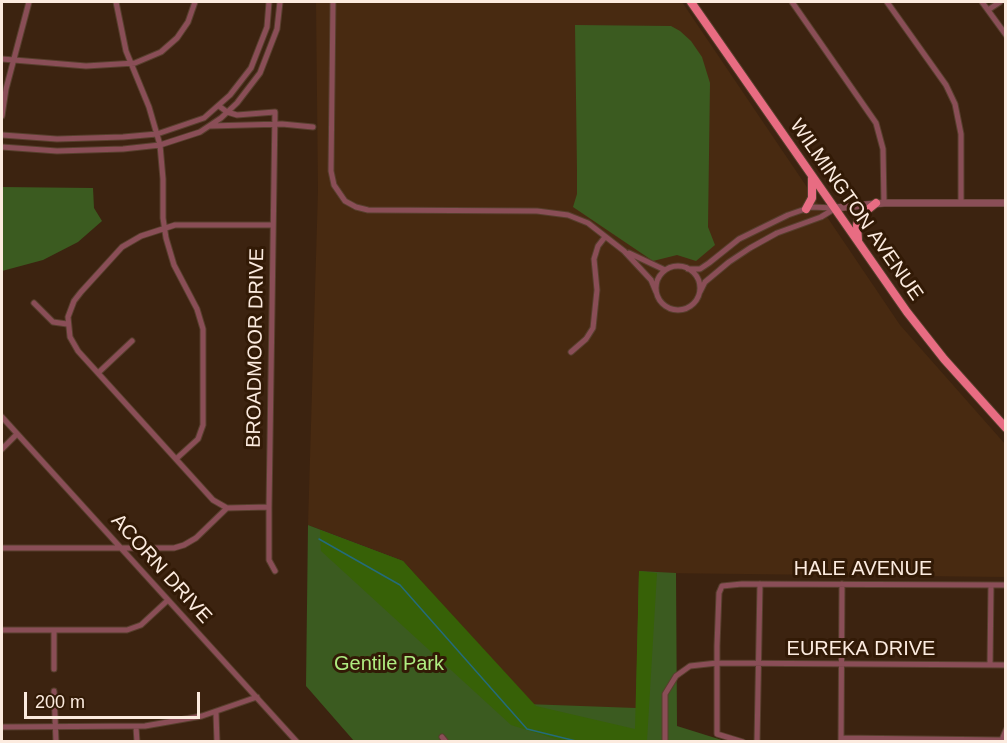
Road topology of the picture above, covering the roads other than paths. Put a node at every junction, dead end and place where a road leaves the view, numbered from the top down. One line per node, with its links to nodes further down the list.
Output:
1 (29, 2): 15 (street)
2 (116, 2): 16 (street)
3 (195, 2): 16 (street)
4 (269, 2): 17 (street)
5 (280, 2): 18 (street)
6 (333, 2): 35 (street)
7 (691, 2): 27 (main road, WILMINGTON AVENUE)
8 (792, 2): 28 (street)
9 (887, 2): 29 (street)
10 (982, 2): 12 (street)
11 (1000, 2): 12 (street)
12 (988, 10): 13 (street)
13 (1005, 35)
14 (2, 59): 15 (street)
15 (13, 60): 16 (street); 19 (street)
16 (130, 64): 23 (street)
17 (219, 106): 18 (street); 23 (street)
18 (227, 112): 20 (street); 21 (street)
19 (2, 116)
20 (274, 124): 21 (street); 22 (street); 33 (street, BROADMOOR DRIVE)
21 (210, 126): 25 (street)
22 (313, 127)
23 (157, 134): 24 (street); 25 (street)
24 (2, 135)
25 (160, 145): 26 (street); 34 (street)
26 (2, 147)
27 (811, 175): 31 (main road, WILMINGTON AVENUE); 32 (main road)
28 (880, 203): 29 (street); 31 (street); 36 (main road)
29 (961, 203): 30 (street)
30 (1005, 203)
31 (835, 208): 32 (street); 36 (main road, WILMINGTON AVENUE); 41 (street)
32 (806, 209): 38 (street)
33 (272, 225): 34 (street); 52 (street, BROADMOOR DRIVE)
34 (164, 227): 43 (street); 51 (street)
35 (605, 237): 37 (street); 45 (street)
36 (858, 241): 48 (main road, WILMINGTON AVENUE)
37 (624, 251): 39 (street); 40 (street)
38 (688, 269): 39 (street); 41 (street)
39 (665, 270): 40 (street)
40 (656, 292): 41 (street)
41 (700, 292)
42 (34, 303): 43 (street)
43 (68, 324): 46 (street)
44 (132, 342): 46 (street)
45 (571, 352)
46 (98, 373): 51 (street)
47 (2, 417): 49 (street, ACORN DRIVE)
48 (1005, 428)
49 (17, 434): 50 (street); 55 (street, ACORN DRIVE)
50 (2, 449)
51 (176, 459): 53 (street)
52 (269, 507): 53 (street); 56 (street, BROADMOOR DRIVE)
53 (227, 508): 55 (street)
54 (2, 548): 55 (street)
55 (121, 548): 61 (street, ACORN DRIVE)
56 (275, 572)
57 (760, 584): 58 (street, HALE AVENUE); 64 (street, HALE AVENUE); 65 (street)
58 (842, 584): 59 (street, HALE AVENUE); 66 (street)
59 (991, 585): 60 (street, HALE AVENUE); 67 (street)
60 (1005, 585)
61 (168, 600): 63 (street); 71 (street, ACORN DRIVE)
62 (2, 630): 63 (street)
63 (54, 630): 69 (street)
64 (717, 663): 65 (street, EUREKA DRIVE); 82 (street, EUREKA DRIVE); 83 (street)
65 (760, 663): 66 (street, EUREKA DRIVE); 84 (street)
66 (841, 664): 67 (street, EUREKA DRIVE); 77 (street)
67 (990, 665): 68 (street, EUREKA DRIVE)
68 (1005, 665)
69 (54, 669)
70 (54, 691): 75 (street)
71 (257, 698): 72 (street); 81 (street, ACORN DRIVE)
72 (216, 713): 74 (street); 80 (street)
73 (2, 727): 75 (street)
74 (136, 727): 75 (street); 79 (street)
75 (55, 728): 78 (street)
76 (1005, 730): 85 (street)
77 (841, 740): 85 (street)
78 (56, 741)
79 (137, 741)
80 (217, 741)
81 (297, 741)
82 (665, 741)
83 (743, 741)
84 (757, 741)
85 (1001, 741)

